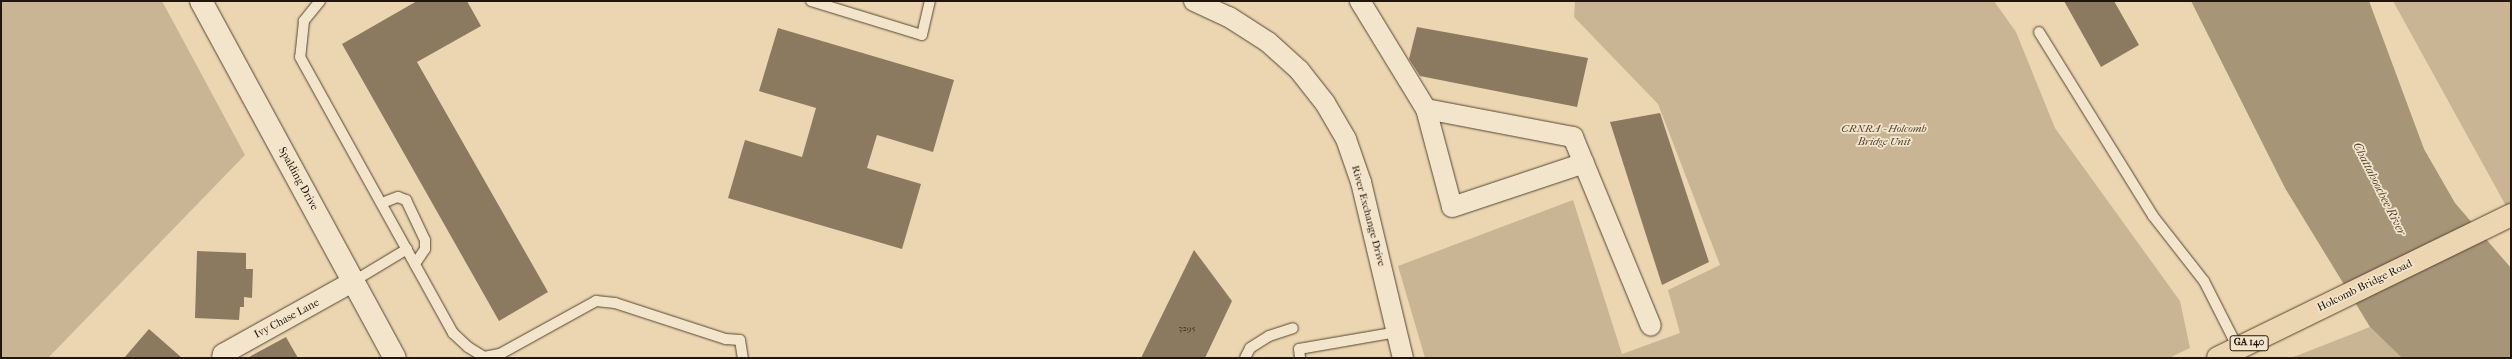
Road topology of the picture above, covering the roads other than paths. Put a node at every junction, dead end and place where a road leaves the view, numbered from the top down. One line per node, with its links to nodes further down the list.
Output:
1 (201, 1): 14 (main road, Spalding Drive)
2 (320, 1): 10 (lane)
3 (812, 1): 4 (lane)
4 (930, 1)
5 (1194, 1): 17 (street, River Exchange Drive)
6 (1360, 1): 8 (street)
7 (2039, 32): 18 (lane)
8 (1426, 109): 9 (street); 9 (street)
9 (1584, 163): 15 (street)
10 (382, 203): 12 (lane); 13 (lane)
11 (2504, 218): 18 (main road, Holcomb Bridge Road / GA 140)
12 (407, 249): 13 (lane); 14 (lane)
13 (415, 264): 23 (lane)
14 (354, 282): 21 (street, Ivy Chase Lane); 22 (main road, Spalding Drive)
15 (1651, 326)
16 (1293, 328): 24 (lane)
17 (1397, 332): 19 (lane); 20 (street, River Exchange Drive)
18 (2238, 348): 25 (main road, Holcomb Bridge Road / GA 140)
19 (1300, 354)
20 (1399, 357)
21 (222, 358)
22 (395, 358)
23 (744, 358)
24 (1245, 358)
25 (2218, 358)

